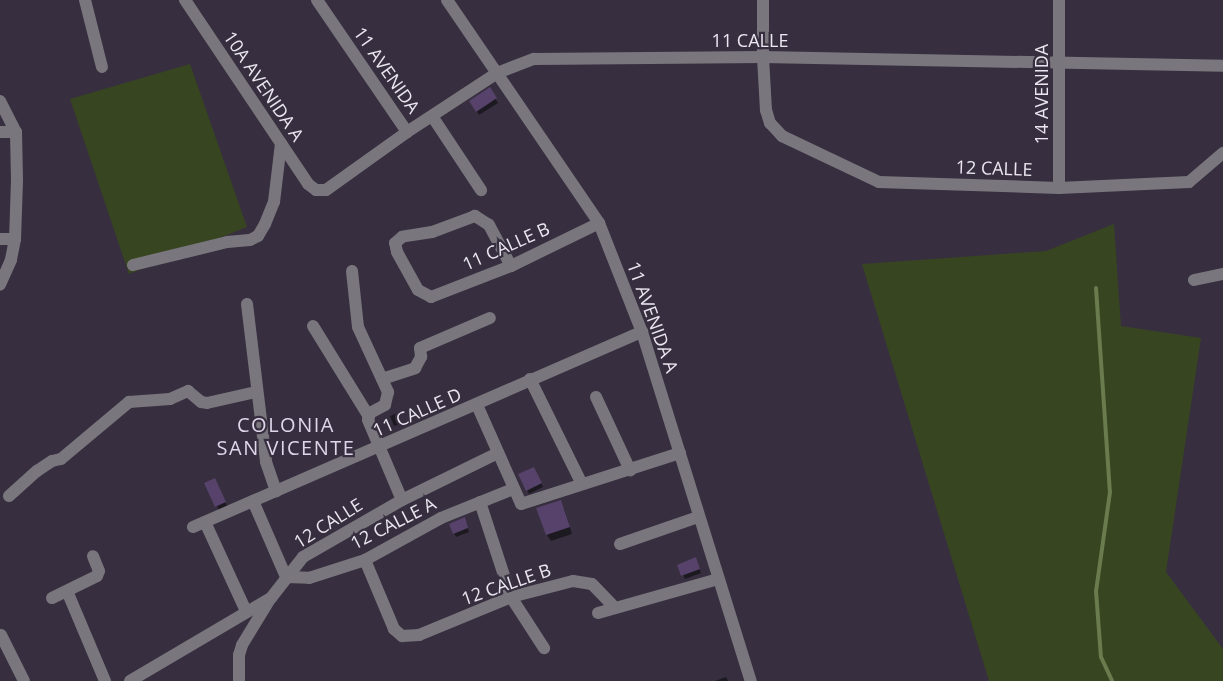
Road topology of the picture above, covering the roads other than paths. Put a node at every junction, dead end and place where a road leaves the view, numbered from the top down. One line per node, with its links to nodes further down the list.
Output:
1 (85, 0): 10 (street)
2 (185, 0): 17 (street, 10A AVENIDA A)
3 (317, 0): 16 (street, 11 AVENIDA)
4 (447, 0): 11 (street, 11 AVENIDA A)
5 (763, 0): 7 (street)
6 (1059, 0): 8 (street, 14 AVENIDA)
7 (763, 57): 8 (street, 11 CALLE); 11 (street, 11 CALLE); 19 (street, 12 CALLE)
8 (1058, 62): 9 (street, 11 CALLE); 19 (street, 14 AVENIDA)
9 (1223, 66)
10 (102, 67)
11 (497, 73): 13 (street, 11 CALLE); 22 (street, 11 AVENIDA A)
12 (0, 101): 15 (street)
13 (432, 116): 16 (street, 11 CALLE); 21 (street)
14 (0, 132): 15 (street)
15 (16, 132): 24 (street)
16 (407, 132): 20 (street, 11 CALLE)
17 (281, 143): 20 (street, 10A AVENIDA A); 25 (street)
18 (1223, 153): 19 (street, 12 CALLE)
19 (1059, 188)
20 (316, 190)
21 (482, 190)
22 (599, 223): 26 (street, 11 CALLE B); 34 (street, 11 AVENIDA A)
23 (0, 239): 24 (street)
24 (15, 239): 30 (street)
25 (133, 265)
26 (511, 266): 26 (street, 11 CALLE B)
27 (351, 271): 35 (street)
28 (1223, 274): 29 (street)
29 (1194, 280)
30 (0, 285)
31 (247, 304): 37 (street)
32 (490, 318): 35 (street)
33 (313, 326): 40 (street)
34 (642, 332): 36 (street, 11 CALLE D); 43 (street, 11 AVENIDA A)
35 (382, 379): 40 (street)
36 (530, 379): 39 (street, 11 CALLE D); 45 (street)
37 (256, 392): 47 (street); 48 (street)
38 (596, 397): 44 (street)
39 (477, 405): 41 (street, 11 CALLE D); 42 (street)
40 (368, 415): 41 (street)
41 (380, 448): 47 (street, 11 CALLE D); 49 (street)
42 (498, 453): 46 (street); 49 (street, 12 CALLE)
43 (680, 453): 44 (street); 52 (street, 11 AVENIDA A)
44 (630, 470): 45 (street)
45 (582, 484): 46 (street)
46 (513, 489): 51 (street, 12 CALLE A)
47 (276, 491): 50 (street, 11 CALLE D)
48 (9, 496)
49 (402, 500): 58 (street, 12 CALLE)
50 (253, 501): 53 (street, 11 CALLE D); 58 (street)
51 (480, 502): 57 (street, 12 CALLE A); 61 (street)
52 (698, 517): 55 (street); 59 (street, 11 AVENIDA A)
53 (205, 522): 54 (street, 11 CALLE D); 65 (street)
54 (193, 527)
55 (620, 544)
56 (93, 556): 60 (street)
57 (365, 560): 58 (street, 12 CALLE A); 61 (street, 12 CALLE B)
58 (286, 577): 63 (street, 12 CALLE)
59 (718, 579): 64 (street); 73 (street, 11 AVENIDA A)
60 (67, 591): 62 (street); 70 (street)
61 (511, 597): 64 (street, 12 CALLE B); 68 (street)
62 (52, 598)
63 (270, 598): 65 (street, 12 CALLE); 72 (street)
64 (614, 607): 66 (street)
65 (246, 611): 71 (street, 12 CALLE)
66 (598, 613)
67 (1, 635): 69 (street)
68 (544, 648)
69 (24, 681)
70 (105, 681)
71 (130, 681)
72 (239, 681)
73 (751, 681)

